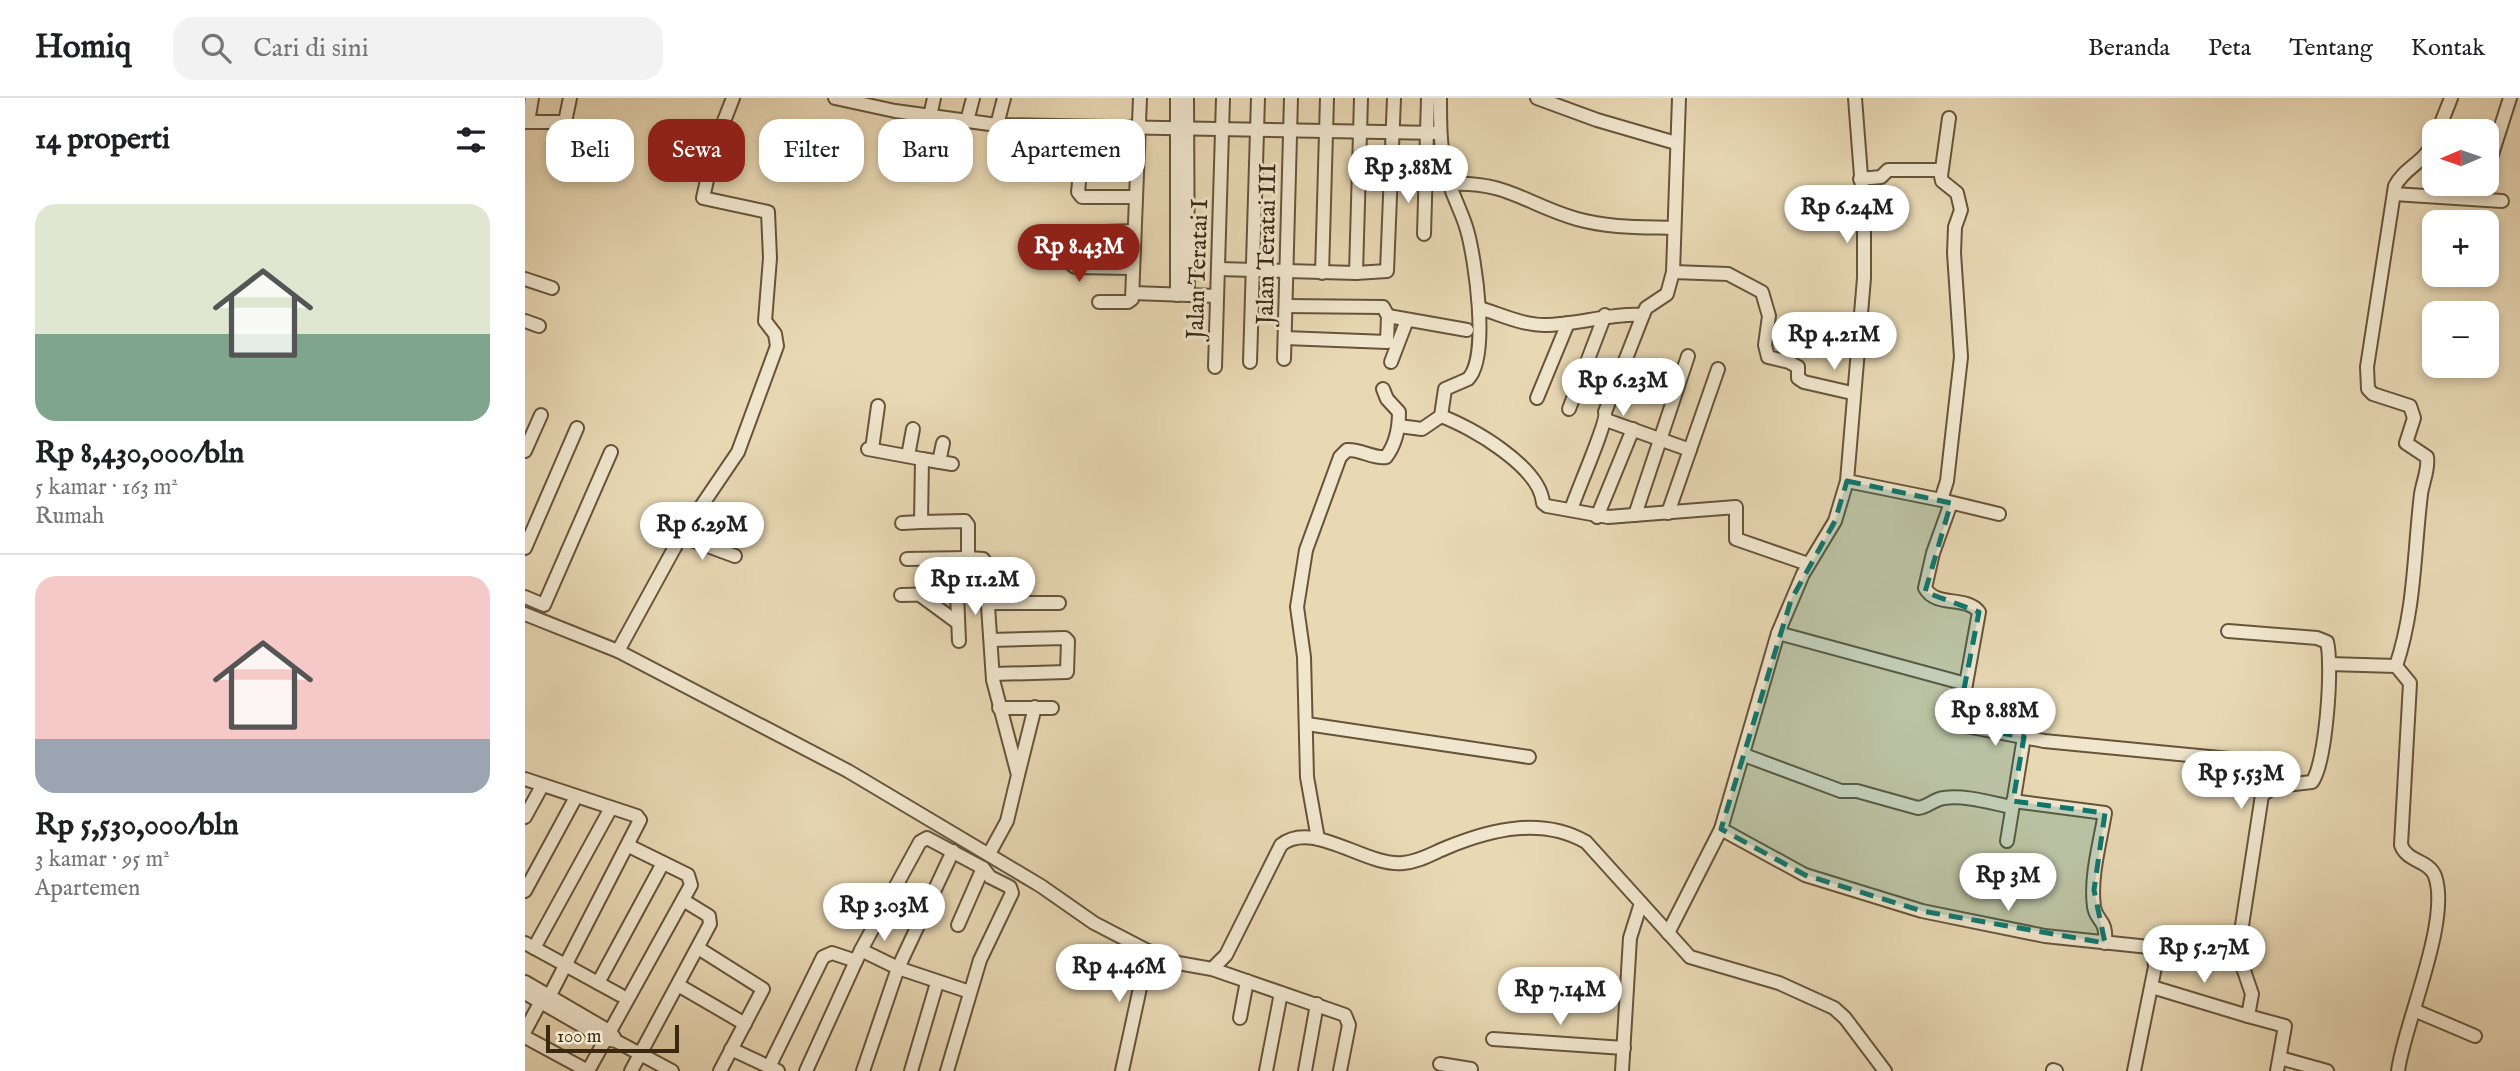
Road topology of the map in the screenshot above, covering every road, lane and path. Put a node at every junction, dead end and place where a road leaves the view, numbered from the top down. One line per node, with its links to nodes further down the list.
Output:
1 (532, 98): 33 (street)
2 (570, 98): 33 (street)
3 (733, 98): 118 (street)
4 (835, 98): 24 (street)
5 (935, 98): 26 (street)
6 (973, 98): 29 (street)
7 (1004, 98): 30 (street)
8 (1140, 98): 31 (street)
9 (1177, 98): 35 (street)
10 (1187, 98): 35 (street)
11 (1223, 98): 36 (street, Jalan Teratai I)
12 (1258, 98): 37 (street)
13 (1291, 98): 38 (street, Jalan Teratai III)
14 (1327, 98): 39 (street)
15 (1361, 98): 40 (street)
16 (1394, 98): 41 (street)
17 (1428, 98): 42 (street)
18 (1440, 98): 42 (street)
19 (1537, 98): 44 (street)
20 (1679, 98): 44 (street)
21 (1855, 98): 47 (street)
22 (2451, 98): 32 (street)
23 (2510, 98): 43 (street)
24 (866, 101): 25 (street)
25 (896, 105): 26 (street)
26 (930, 116): 28 (street)
27 (1949, 118): 46 (street)
28 (952, 119)
29 (968, 119)
30 (999, 119)
31 (1139, 119)
32 (2443, 119)
33 (527, 122)
34 (1145, 127): 35 (street)
35 (1181, 127): 36 (street); 69 (street)
36 (1222, 129): 37 (street); 60 (street, Jalan Teratai I)
37 (1257, 129): 38 (street); 61 (street)
38 (1290, 130): 39 (street); 62 (street, Jalan Teratai III)
39 (1325, 130): 40 (street); 63 (street)
40 (1360, 131): 41 (street); 65 (street)
41 (1393, 131): 42 (street); 65 (street)
42 (1433, 132): 50 (street); 58 (street)
43 (2499, 132)
44 (1676, 143): 56 (street)
45 (2422, 160): 51 (street)
46 (1941, 170): 47 (street); 110 (street)
47 (1860, 178): 91 (street)
48 (1078, 182): 53 (street)
49 (1136, 182): 53 (street)
50 (1448, 184): 56 (street); 73 (street)
51 (2393, 194): 54 (street); 138 (street)
52 (2478, 196): 54 (street)
53 (1136, 197): 57 (street)
54 (2477, 200): 55 (street)
55 (2502, 201)
56 (1674, 228): 64 (street)
57 (1134, 231): 59 (street); 59 (street)
58 (1424, 234)
59 (1133, 268): 68 (street)
60 (1218, 269): 61 (street); 70 (street, Jalan Teratai I)
61 (1251, 270): 62 (street); 86 (street)
62 (1286, 271): 63 (street); 72 (street, Jalan Teratai III)
63 (1322, 272): 65 (street)
64 (1673, 272): 75 (street); 91 (street)
65 (1356, 273)
66 (525, 279): 67 (street)
67 (552, 288)
68 (1133, 293): 69 (street); 71 (street)
69 (1182, 295): 70 (street)
70 (1216, 296): 88 (street, Jalan Teratai I)
71 (1100, 302)
72 (1286, 306): 76 (street); 82 (street, Jalan Teratai III)
73 (1479, 308): 79 (street); 96 (street)
74 (1605, 315): 75 (street); 79 (street); 94 (street)
75 (1643, 315): 97 (street)
76 (1388, 316): 77 (street); 83 (street)
77 (1407, 320): 81 (street); 83 (street)
78 (525, 321): 80 (street)
79 (1568, 323): 92 (street)
80 (539, 326)
81 (1467, 330)
82 (1285, 338): 83 (street); 85 (street, Jalan Teratai III)
83 (1392, 343): 87 (street)
84 (1688, 356): 102 (street)
85 (1284, 359)
86 (1250, 362)
87 (1391, 362)
88 (1215, 367)
89 (1718, 369): 104 (street)
90 (1383, 389): 98 (street)
91 (1852, 393): 109 (street)
92 (1537, 398)
93 (878, 406): 107 (street)
94 (1569, 409)
95 (541, 415): 105 (street)
96 (1441, 416): 98 (street); 111 (street)
97 (1606, 420): 101 (street); 111 (street)
98 (1399, 426): 144 (street)
99 (577, 428): 119 (street)
100 (913, 429): 107 (street)
101 (1633, 429): 102 (street); 115 (street)
102 (1660, 439): 104 (street); 114 (street)
103 (943, 443): 108 (street)
104 (1690, 450): 112 (street)
105 (525, 451)
106 (611, 452): 127 (street)
107 (908, 456): 108 (street)
108 (922, 459): 116 (street)
109 (1847, 481): 110 (street); 123 (street)
110 (1946, 502): 113 (street); 140 (street)
111 (1571, 510): 115 (street)
112 (1668, 513): 114 (street); 123 (street)
113 (1999, 514)
114 (1635, 515): 115 (street)
115 (1597, 516)
116 (921, 522): 117 (street); 121 (street)
117 (902, 523)
118 (681, 536): 120 (street); 136 (street)
119 (525, 548)
120 (735, 556)
121 (968, 558): 122 (street); 128 (street)
122 (907, 559)
123 (1808, 564): 133 (street)
124 (957, 594): 126 (street); 128 (street); 131 (street)
125 (901, 595): 126 (street)
126 (921, 595): 131 (street)
127 (525, 597)
128 (989, 598): 129 (street); 134 (street)
129 (1059, 603)
130 (525, 614): 136 (street)
131 (958, 623): 135 (street)
132 (2228, 631): 137 (street)
133 (1778, 633): 140 (street); 146 (street)
134 (991, 640): 139 (street); 139 (street)
135 (959, 641)
136 (618, 651): 161 (street)
137 (2329, 664): 138 (street); 151 (street)
138 (2396, 666): 189 (street)
139 (993, 674): 142 (street)
140 (1966, 684): 145 (street)
141 (1035, 707): 142 (street); 143 (street); 148 (street)
142 (999, 708): 148 (street)
143 (1052, 708)
144 (1307, 724): 147 (street); 157 (street)
145 (2024, 737): 151 (street); 153 (street)
146 (1744, 755): 153 (street); 156 (street)
147 (1529, 757)
148 (1018, 775): 161 (street)
149 (525, 779): 150 (street)
150 (542, 786): 152 (street); 155 (street)
151 (2267, 789): 190 (street)
152 (576, 797): 154 (street); 164 (street)
153 (2013, 804): 158 (street); 169 (street)
154 (611, 808): 159 (street); 170 (street)
155 (525, 817)
156 (1721, 829): 168 (street); 169 (street)
157 (1318, 839): 166 (street); 176 (street)
158 (2007, 841)
159 (629, 846): 162 (street); 174 (street)
160 (953, 851): 163 (street); 173 (street); 175 (street)
161 (989, 854): 172 (street)
162 (663, 863): 165 (street); 180 (street)
163 (983, 868): 167 (street); 184 (street)
164 (525, 891)
165 (683, 900): 171 (street); 196 (street)
166 (1641, 903): 168 (street); 198 (street)
167 (958, 925)
168 (1668, 933): 219 (street)
169 (2105, 943): 182 (street)
170 (530, 945): 174 (street)
171 (698, 947): 181 (street); 192 (street)
172 (1148, 951): 176 (street); 204 (street)
173 (859, 956): 175 (street); 205 (street); 211 (street)
174 (566, 965): 180 (street); 187 (street)
175 (898, 968): 179 (street); 212 (street)
176 (1213, 969): 177 (street)
177 (1247, 981): 185 (street); 191 (street)
178 (525, 982): 187 (street)
179 (937, 983): 184 (street); 213 (street)
180 (598, 984): 186 (street)
181 (678, 985): 192 (street); 200 (street)
182 (2152, 987): 190 (street); 206 (street)
183 (525, 992): 187 (street)
184 (970, 992): 214 (street)
185 (1281, 993): 188 (street); 215 (street)
186 (620, 995)
187 (545, 998): 193 (street); 196 (street)
188 (1317, 1004): 216 (street); 217 (street)
189 (2416, 1011): 194 (street); 221 (street)
190 (2248, 1016): 202 (street)
191 (1240, 1018)
192 (745, 1024): 199 (street)
193 (525, 1031)
194 (2475, 1036)
195 (525, 1037): 207 (street)
196 (610, 1037): 200 (street); 207 (street)
197 (1493, 1040): 198 (street)
198 (1624, 1048): 218 (street)
199 (731, 1049): 205 (street); 210 (street)
200 (640, 1054): 208 (street); 209 (street)
201 (1440, 1064): 203 (street)
202 (2279, 1065): 220 (street)
203 (1471, 1066)
204 (1126, 1068)
205 (773, 1069)
206 (2138, 1070)
207 (588, 1071)
208 (631, 1071)
209 (672, 1071)
210 (720, 1071)
211 (806, 1071)
212 (863, 1071)
213 (911, 1071)
214 (947, 1071)
215 (1266, 1071)
216 (1305, 1071)
217 (1341, 1071)
218 (1622, 1071)
219 (1885, 1071)
220 (2327, 1071)
221 (2398, 1071)

